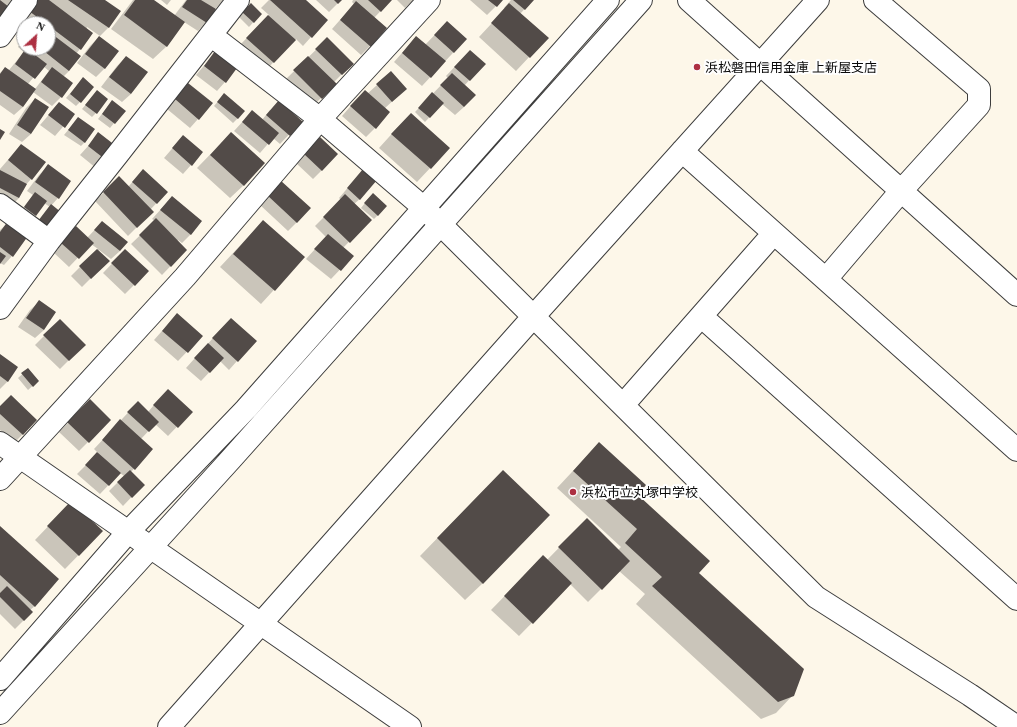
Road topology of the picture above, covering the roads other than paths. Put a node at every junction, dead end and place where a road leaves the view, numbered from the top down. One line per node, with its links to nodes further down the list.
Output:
1 (26, 0): 9 (street)
2 (238, 0): 10 (street)
3 (429, 0): 12 (street)
4 (608, 0): 16 (street)
5 (641, 0): 17 (street)
6 (689, 0): 11 (street)
7 (818, 0): 11 (street)
8 (875, 0): 14 (street)
9 (0, 36)
10 (212, 36): 12 (street); 19 (street)
11 (760, 63): 13 (street); 14 (street)
12 (320, 119): 16 (street); 28 (street)
13 (682, 151): 18 (street); 24 (street)
14 (901, 191): 20 (street); 21 (street)
15 (0, 206): 19 (street)
16 (424, 208): 17 (street); 30 (street)
17 (440, 224): 24 (street); 31 (street)
18 (774, 233): 20 (street); 23 (street)
19 (49, 241): 22 (street)
20 (826, 278): 27 (street)
21 (1017, 295)
22 (0, 308)
23 (701, 316): 25 (street); 32 (street)
24 (533, 317): 25 (street); 33 (street)
25 (623, 405): 36 (street)
26 (0, 443): 28 (street)
27 (1017, 450)
28 (20, 457): 29 (street); 30 (street)
29 (0, 479)
30 (128, 532): 31 (street); 34 (street)
31 (151, 548): 33 (street); 35 (street)
32 (1017, 599)
33 (261, 622): 37 (street); 38 (street)
34 (0, 679)
35 (0, 713)
36 (1015, 722)
37 (180, 724)
38 (410, 727)

